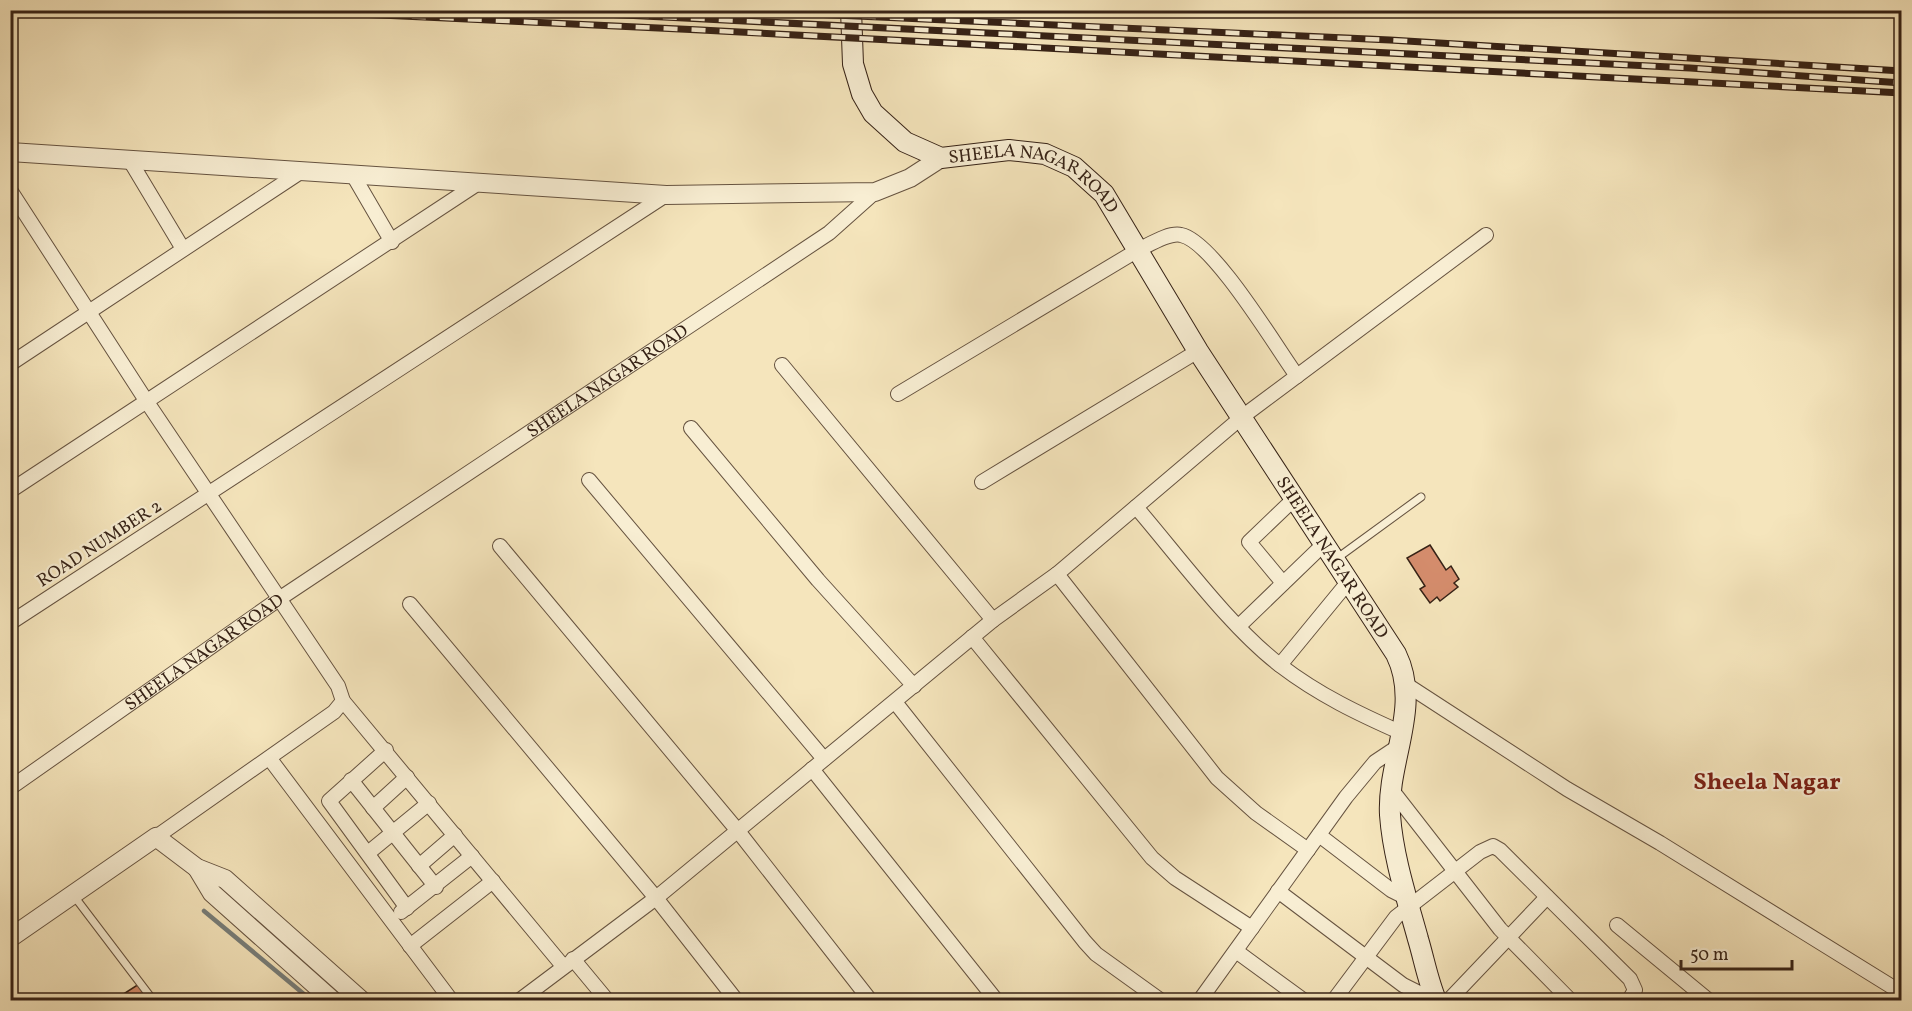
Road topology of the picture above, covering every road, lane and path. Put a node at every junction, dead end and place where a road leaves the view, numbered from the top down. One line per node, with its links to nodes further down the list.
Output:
1 (851, 10): 3 (main road)
2 (10, 152): 4 (street)
3 (941, 158): 9 (street, SHEELA NAGAR ROAD); 14 (main road, SHEELA NAGAR ROAD)
4 (129, 159): 5 (street); 13 (street)
5 (302, 171): 6 (street); 13 (street)
6 (353, 175): 7 (street); 12 (street)
7 (477, 184): 10 (street); 12 (street)
8 (10, 189): 15 (street)
9 (875, 192): 10 (street); 36 (street, SHEELA NAGAR ROAD)
10 (666, 195): 27 (street, ROAD NUMBER 2)
11 (1486, 235): 19 (street)
12 (392, 242): 21 (street)
13 (183, 249): 15 (street)
14 (1138, 250): 16 (main road, SHEELA NAGAR ROAD); 19 (street); 20 (street)
15 (90, 311): 17 (street); 21 (street)
16 (1198, 351): 22 (main road, SHEELA NAGAR ROAD); 25 (street)
17 (10, 364)
18 (782, 365): 38 (street)
19 (1297, 376): 22 (street)
20 (898, 394)
21 (147, 402): 26 (street); 27 (street)
22 (1242, 417): 29 (main road, SHEELA NAGAR ROAD); 30 (street)
23 (691, 428): 44 (street)
24 (590, 480): 50 (street)
25 (982, 482)
26 (10, 491)
27 (208, 493): 36 (street); 39 (street, ROAD NUMBER 2)
28 (1421, 496): 32 (lane)
29 (1295, 498): 32 (main road, SHEELA NAGAR ROAD); 35 (street)
30 (1136, 507): 33 (street); 40 (street)
31 (500, 546): 58 (street)
32 (1330, 552): 34 (main road, SHEELA NAGAR ROAD); 35 (street)
33 (1057, 574): 38 (street); 63 (street)
34 (1349, 582): 42 (street); 43 (main road, SHEELA NAGAR ROAD)
35 (1283, 583): 40 (street)
36 (279, 599): 45 (street); 54 (street, SHEELA NAGAR ROAD)
37 (410, 604): 74 (street)
38 (993, 620): 41 (street)
39 (10, 623)
40 (1239, 626): 42 (street)
41 (972, 638): 44 (street); 79 (street)
42 (1280, 665): 47 (street)
43 (1407, 685): 47 (main road, SHEELA NAGAR ROAD); 86 (street)
44 (914, 686): 46 (street)
45 (343, 701): 48 (street); 49 (street)
46 (895, 702): 50 (street); 97 (street)
47 (1400, 740): 55 (main road, SHEELA NAGAR ROAD); 61 (street)
48 (386, 750): 52 (street); 53 (street)
49 (270, 759): 62 (street); 77 (street)
50 (824, 759): 51 (street)
51 (812, 769): 58 (street); 96 (street)
52 (407, 777): 56 (street); 57 (street)
53 (351, 780): 57 (street); 64 (street)
54 (10, 788)
55 (1391, 789): 68 (street); 75 (main road, SHEELA NAGAR ROAD)
56 (429, 803): 59 (street); 60 (street)
57 (373, 808): 59 (street)
58 (738, 831): 74 (street); 95 (street)
59 (393, 833): 64 (street); 66 (street)
60 (455, 835): 65 (street); 66 (street)
61 (1318, 835): 63 (street); 75 (street)
62 (156, 837): 67 (street); 72 (street)
63 (1308, 850): 71 (street)
64 (368, 853): 76 (street)
65 (472, 856): 69 (street); 70 (street)
66 (419, 866): 70 (street)
67 (197, 868): 89 (street); 90 (street)
68 (1456, 872): 73 (street); 75 (street); 80 (street)
69 (493, 881): 82 (street); 85 (street)
70 (436, 887): 76 (street)
71 (1278, 891): 79 (street); 84 (street)
72 (74, 896): 81 (street); 88 (lane)
73 (1547, 897): 80 (street); 102 (street)
74 (656, 898): 85 (street); 94 (street)
75 (1408, 902): 84 (street); 87 (main road, SHEELA NAGAR ROAD)
76 (407, 908): 77 (street)
77 (389, 921): 82 (street)
78 (1617, 925): 103 (street)
79 (1252, 928): 83 (street)
80 (1508, 937): 87 (street); 101 (street)
81 (10, 938)
82 (410, 946): 91 (street)
83 (1236, 951): 98 (street); 99 (street)
84 (1366, 957): 87 (street); 100 (street)
85 (568, 963): 92 (street); 93 (street)
86 (1902, 993)
87 (1439, 999)
88 (153, 1000)
89 (332, 1000)
90 (361, 1000)
91 (451, 1000)
92 (520, 1000)
93 (607, 1000)
94 (736, 1000)
95 (870, 1000)
96 (996, 1000)
97 (1160, 1000)
98 (1200, 1000)
99 (1303, 1000)
100 (1334, 1000)
101 (1570, 1000)
102 (1629, 1000)
103 (1707, 1000)

